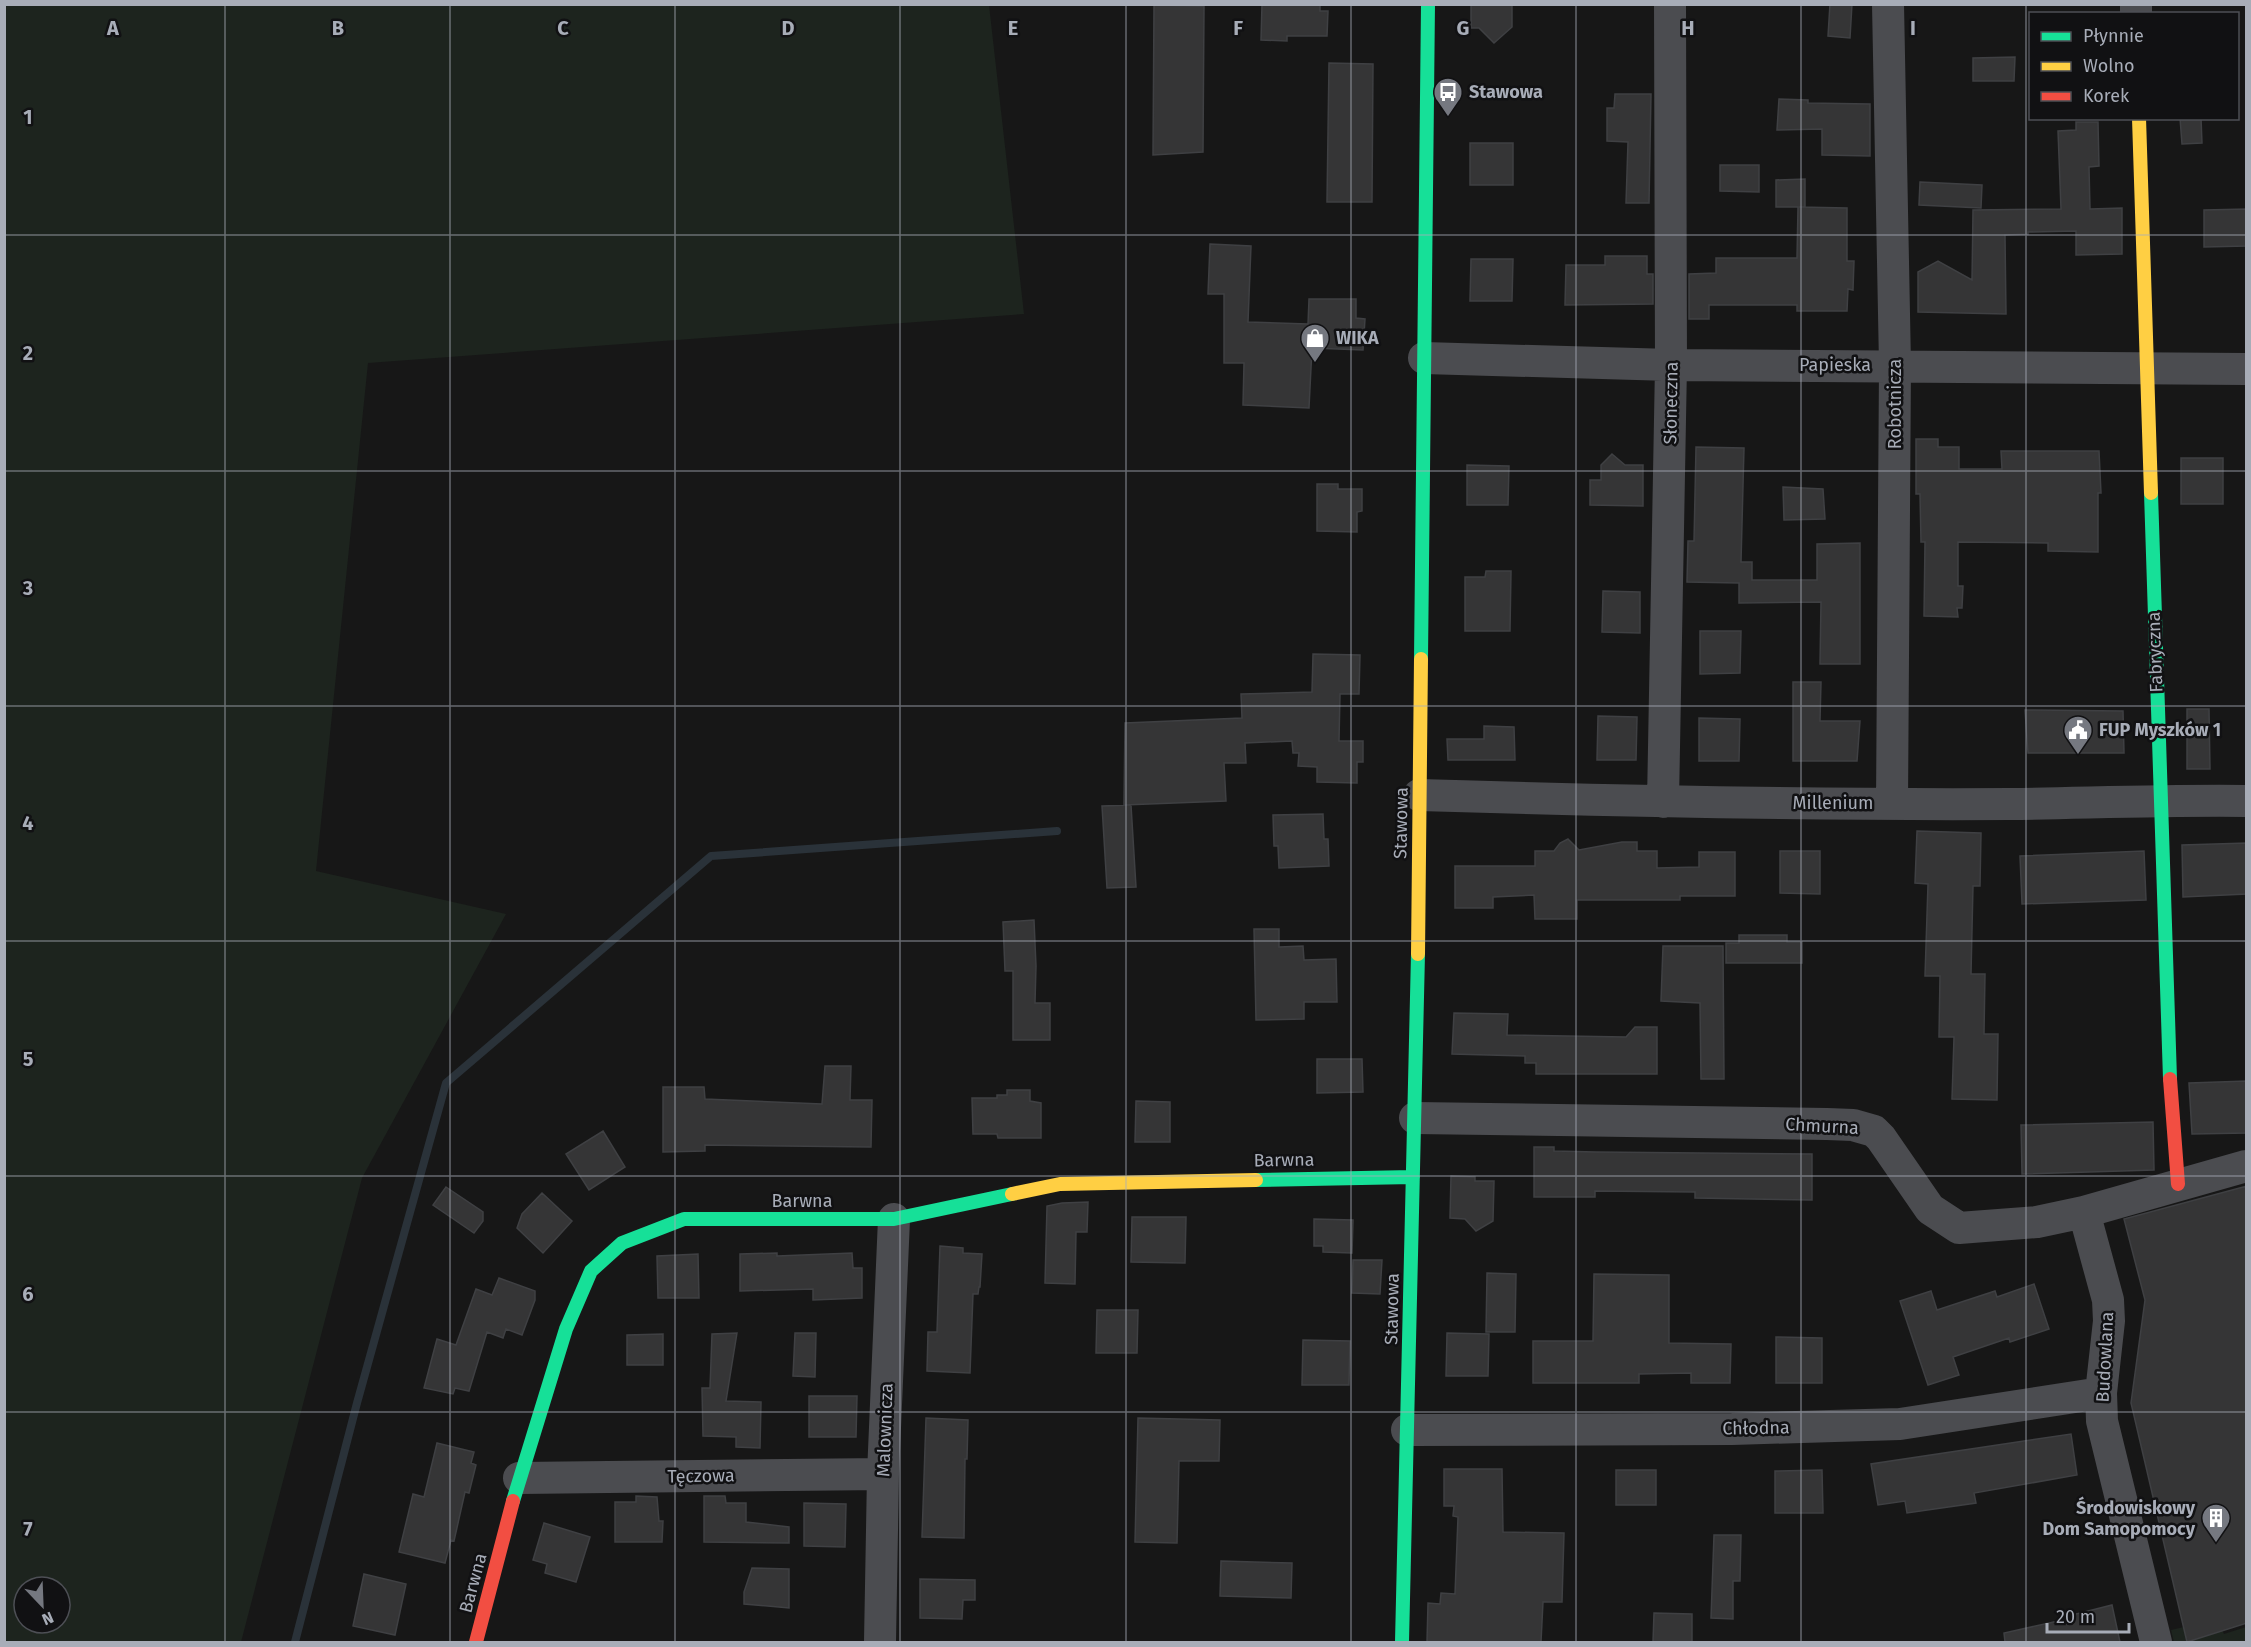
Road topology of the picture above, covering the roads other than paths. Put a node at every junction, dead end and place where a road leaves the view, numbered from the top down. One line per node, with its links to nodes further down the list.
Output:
1 (1428, 4): 5 (street, Stawowa)
2 (1670, 4): 6 (street, Słoneczna)
3 (1888, 4): 7 (street, Robotnicza)
4 (2139, 120): 8 (street, Fabryczna)
5 (1424, 358): 6 (street, Papieska); 10 (street, Stawowa)
6 (1671, 365): 7 (street, Papieska); 13 (street, Słoneczna)
7 (1895, 365): 8 (street, Papieska); 14 (street, Robotnicza)
8 (2146, 368): 9 (street, Papieska); 11 (street, Fabryczna)
9 (2247, 369)
10 (1419, 795): 13 (street, Millenium); 15 (street, Stawowa)
11 (2160, 800): 12 (street, Millenium); 14 (street, Millenium); 18 (street, Fabryczna)
12 (2247, 801)
13 (1663, 802): 14 (street, Millenium)
14 (1892, 804)
15 (1415, 1118): 17 (street, Stawowa); 19 (street, Chmurna)
16 (2247, 1166): 18 (street, Chmurna)
17 (1413, 1177): 20 (street, Barwna); 22 (street, Stawowa)
18 (2178, 1184): 19 (street, Chmurna)
19 (2084, 1212): 21 (street, Budowlana)
20 (894, 1219): 23 (street, Malownicza); 24 (street, Barwna)
21 (2101, 1393): 22 (street, Chłodna); 28 (street, Budowlana)
22 (1407, 1430): 27 (street, Stawowa)
23 (883, 1474): 24 (street, Tęczowa); 26 (street, Malownicza)
24 (519, 1478): 25 (street, Barwna)
25 (476, 1642)
26 (880, 1642)
27 (1402, 1642)
28 (2156, 1642)

